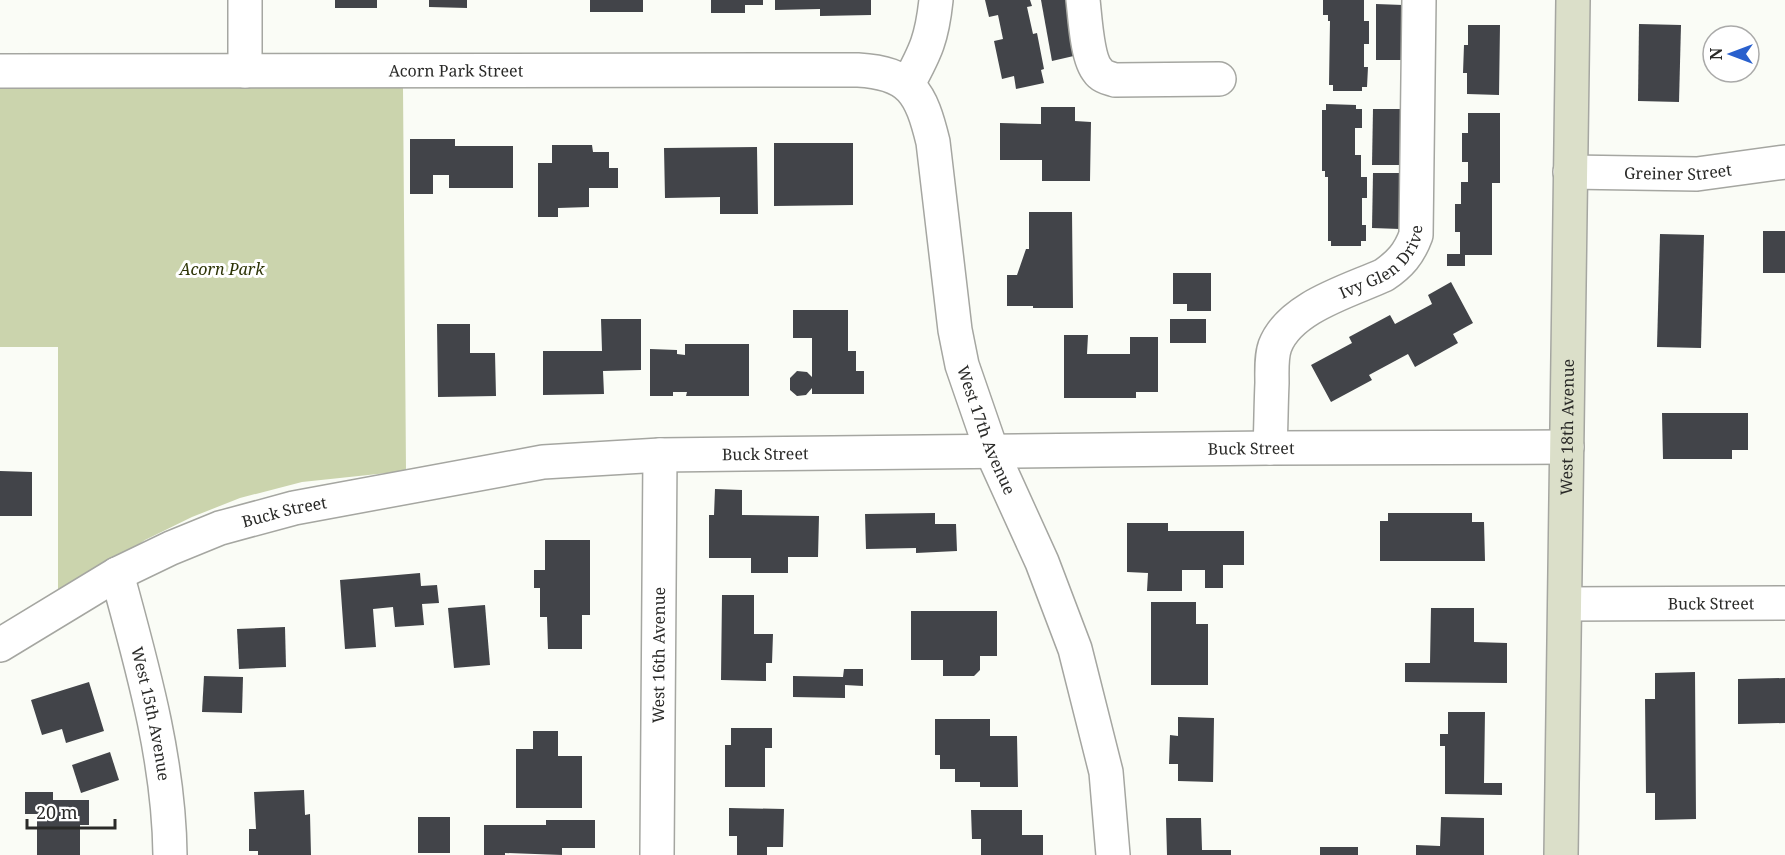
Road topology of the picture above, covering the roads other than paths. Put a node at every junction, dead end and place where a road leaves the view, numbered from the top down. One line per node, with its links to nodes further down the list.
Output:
1 (245, 0): 7 (street)
2 (936, 0): 9 (street)
3 (1083, 0): 8 (street)
4 (1419, 0): 13 (street, Ivy Glen Drive)
5 (1573, 0): 11 (main road, West 18th Avenue)
6 (0, 71): 7 (street, Acorn Park Street)
7 (245, 71): 9 (street, Acorn Park Street)
8 (1219, 79)
9 (908, 84): 14 (street, West 17th Avenue)
10 (1785, 162): 11 (street, Greiner Street)
11 (1570, 172): 12 (main road, West 18th Avenue)
12 (1567, 447): 13 (street, Buck Street); 18 (main road, West 18th Avenue)
13 (1270, 448): 14 (street, Buck Street)
14 (992, 452): 15 (street, Buck Street); 22 (street, West 17th Avenue)
15 (660, 455): 16 (street, Buck Street); 21 (street, West 16th Avenue)
16 (117, 574): 19 (street, Buck Street); 20 (street, West 15th Avenue)
17 (1785, 603): 18 (street, Buck Street)
18 (1565, 604): 23 (main road, West 18th Avenue)
19 (0, 645)
20 (170, 855)
21 (657, 855)
22 (1113, 855)
23 (1561, 855)

